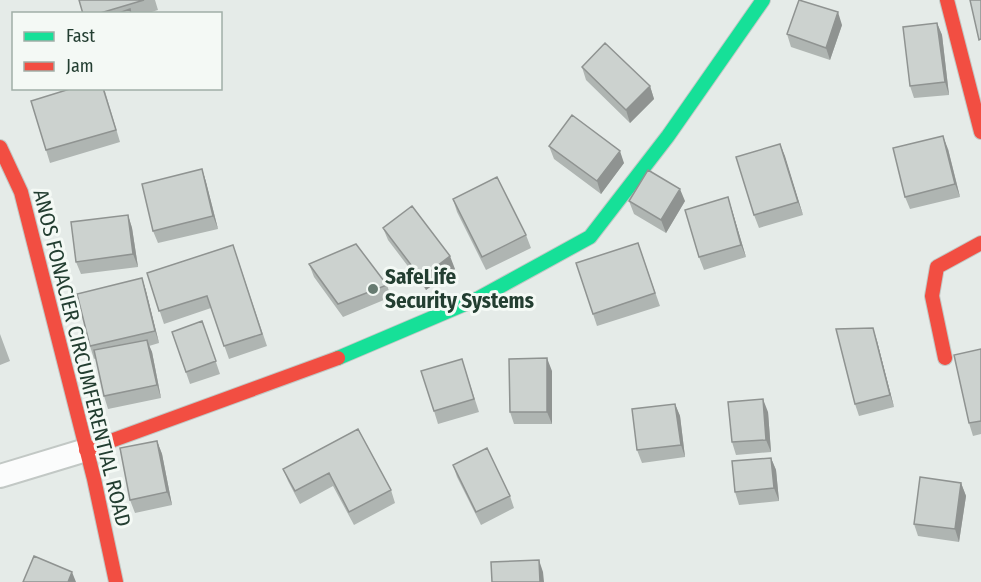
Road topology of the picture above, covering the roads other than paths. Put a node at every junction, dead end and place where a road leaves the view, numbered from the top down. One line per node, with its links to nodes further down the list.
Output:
1 (763, 0): 7 (street)
2 (947, 0): 3 (street)
3 (981, 132)
4 (0, 147): 7 (street, ANOS FONACIER CIRCUMFERENTIAL ROAD)
5 (981, 243): 6 (street)
6 (945, 358)
7 (86, 450): 8 (street); 9 (street, ANOS FONACIER CIRCUMFERENTIAL ROAD)
8 (0, 476)
9 (116, 582)

